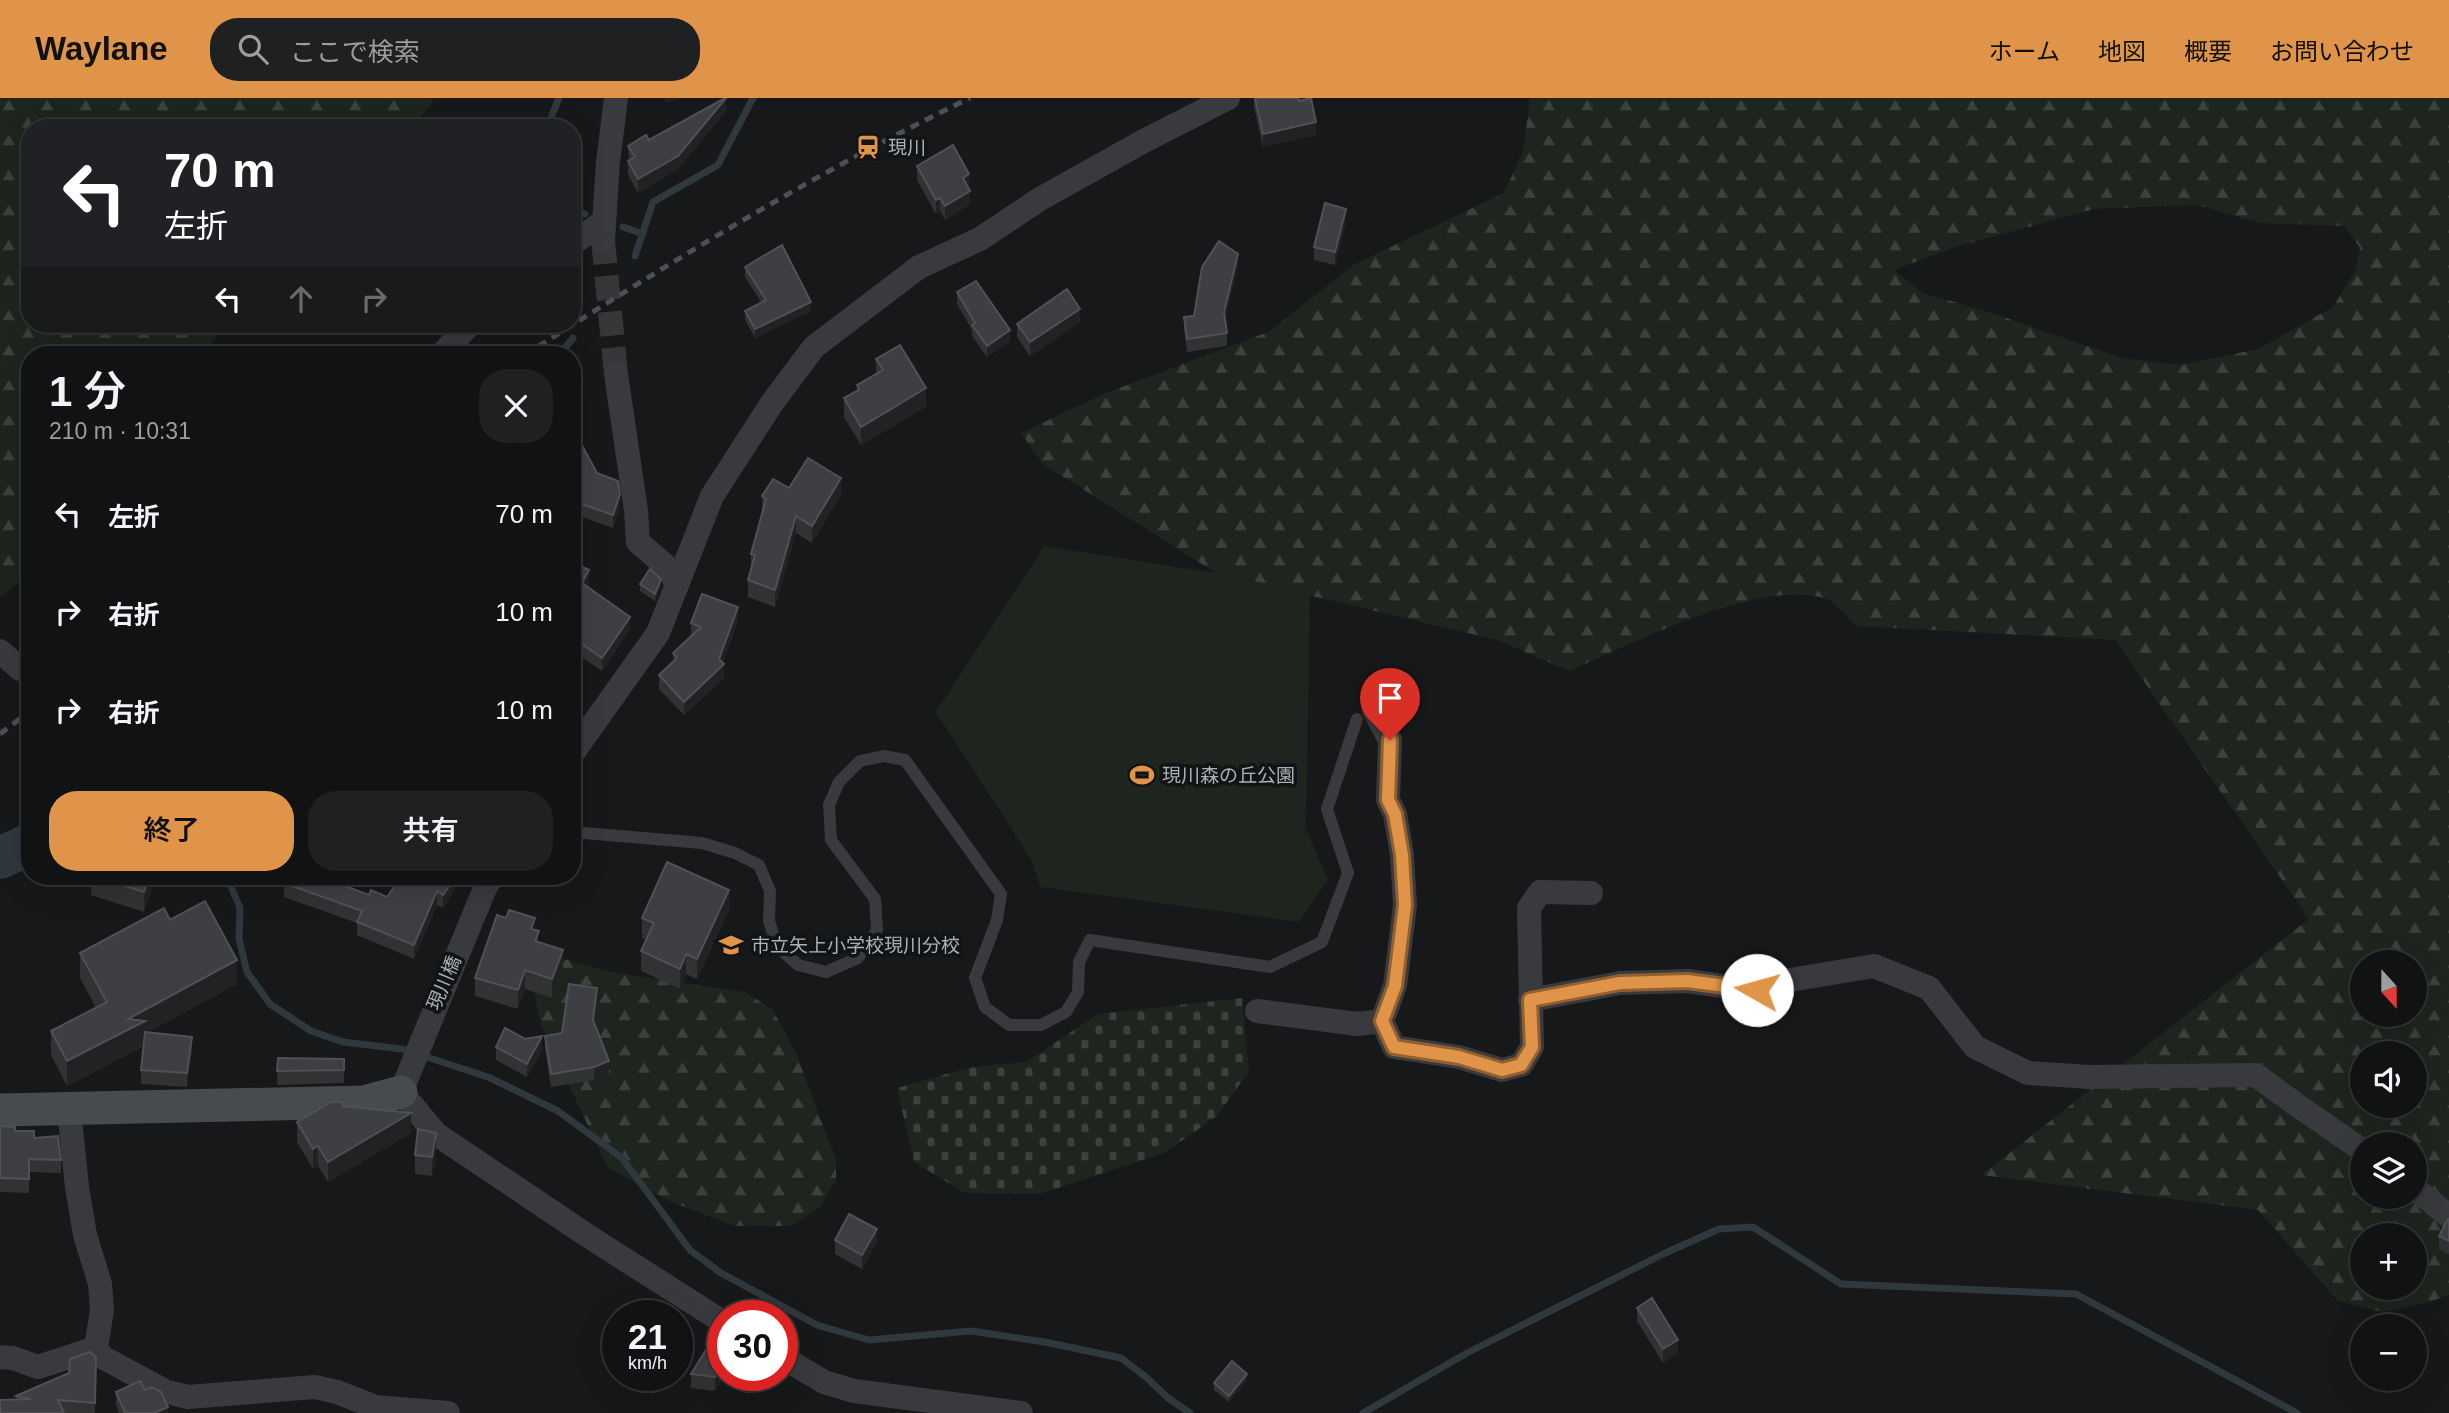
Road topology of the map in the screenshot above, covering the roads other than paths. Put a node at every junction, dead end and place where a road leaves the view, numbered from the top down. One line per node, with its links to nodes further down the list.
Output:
1 (616, 98): 3 (street)
2 (1228, 98): 7 (street)
3 (581, 240)
4 (462, 333): 5 (street)
5 (449, 346)
6 (616, 374): 7 (street)
7 (677, 585): 11 (street)
8 (0, 651): 9 (street)
9 (21, 668)
10 (1365, 713): 12 (lane); 17 (street)
11 (581, 741)
12 (581, 833)
13 (487, 885): 18 (street, 現川橋)
14 (1591, 893): 15 (street)
15 (1530, 1000): 17 (street); 21 (street)
16 (1257, 1011): 17 (street)
17 (1382, 1021)
18 (404, 1082): 19 (street); 24 (street)
19 (69, 1109): 20 (street); 25 (street)
20 (0, 1110)
21 (2350, 1142)
22 (2427, 1199): 23 (street)
23 (2449, 1216)
24 (707, 1312)
25 (96, 1348): 26 (street); 28 (street)
26 (0, 1357)
27 (798, 1367): 29 (street)
28 (448, 1413)
29 (1021, 1413)

